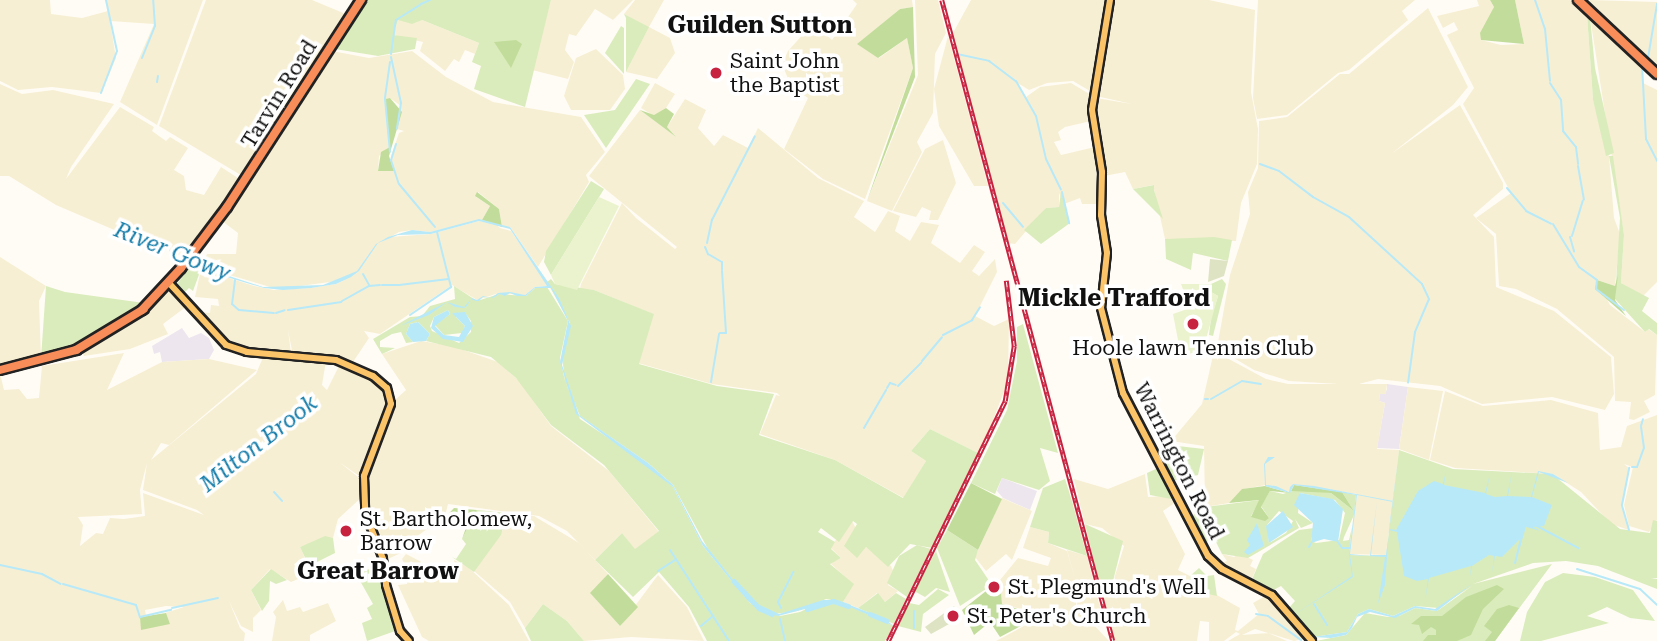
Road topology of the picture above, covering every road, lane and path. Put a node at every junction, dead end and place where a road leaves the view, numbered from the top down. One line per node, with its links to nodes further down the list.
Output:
1 (361, 0): 6 (highway, Tarvin Road)
2 (1110, 0): 9 (main road, Warrington Road)
3 (1581, 0): 4 (highway); 5 (highway)
4 (1657, 69)
5 (1657, 74)
6 (170, 284): 7 (highway, Tarvin Road); 8 (main road)
7 (0, 370)
8 (409, 641)
9 (1311, 641)

